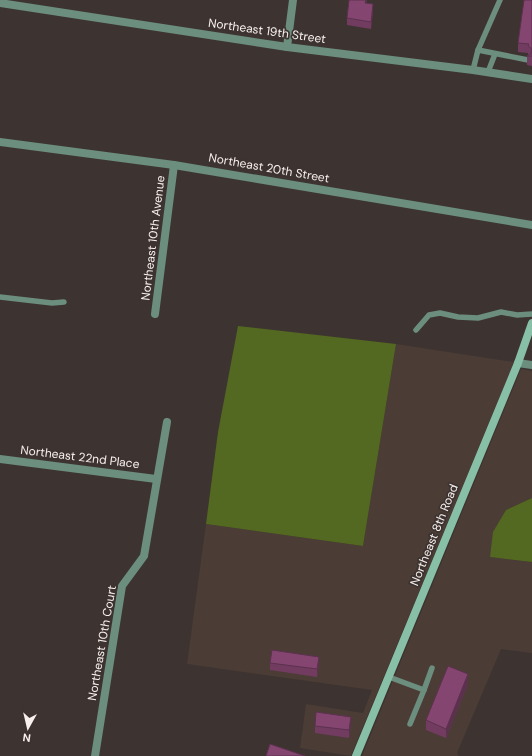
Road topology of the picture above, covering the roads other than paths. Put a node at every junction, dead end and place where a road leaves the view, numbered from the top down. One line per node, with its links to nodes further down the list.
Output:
1 (293, 0): 4 (street)
2 (500, 0): 5 (lane)
3 (0, 3): 4 (street, Northeast 19th Street)
4 (287, 46): 8 (street, Northeast 19th Street)
5 (478, 50): 6 (lane); 8 (lane)
6 (495, 54): 7 (lane); 9 (lane)
7 (528, 60)
8 (473, 70): 9 (street, Northeast 19th Street)
9 (488, 72): 10 (street, Northeast 19th Street)
10 (532, 79)
11 (0, 142): 12 (street, Northeast 20th Street)
12 (174, 165): 13 (street, Northeast 20th Street); 16 (street, Northeast 10th Avenue)
13 (532, 225)
14 (0, 297): 15 (lane)
15 (64, 302)
16 (155, 314)
17 (532, 314): 19 (lane)
18 (532, 323): 20 (main road, Northeast 8th Road)
19 (416, 330)
20 (518, 363): 21 (street); 26 (main road, Northeast 8th Road)
21 (532, 365)
22 (167, 422): 24 (street, Northeast 10th Court)
23 (0, 459): 24 (street, Northeast 22nd Place)
24 (156, 479): 29 (street, Northeast 10th Court)
25 (432, 668): 27 (lane)
26 (389, 677): 27 (lane); 30 (main road, Northeast 8th Road)
27 (424, 690): 28 (lane)
28 (410, 724)
29 (95, 756)
30 (356, 756)

